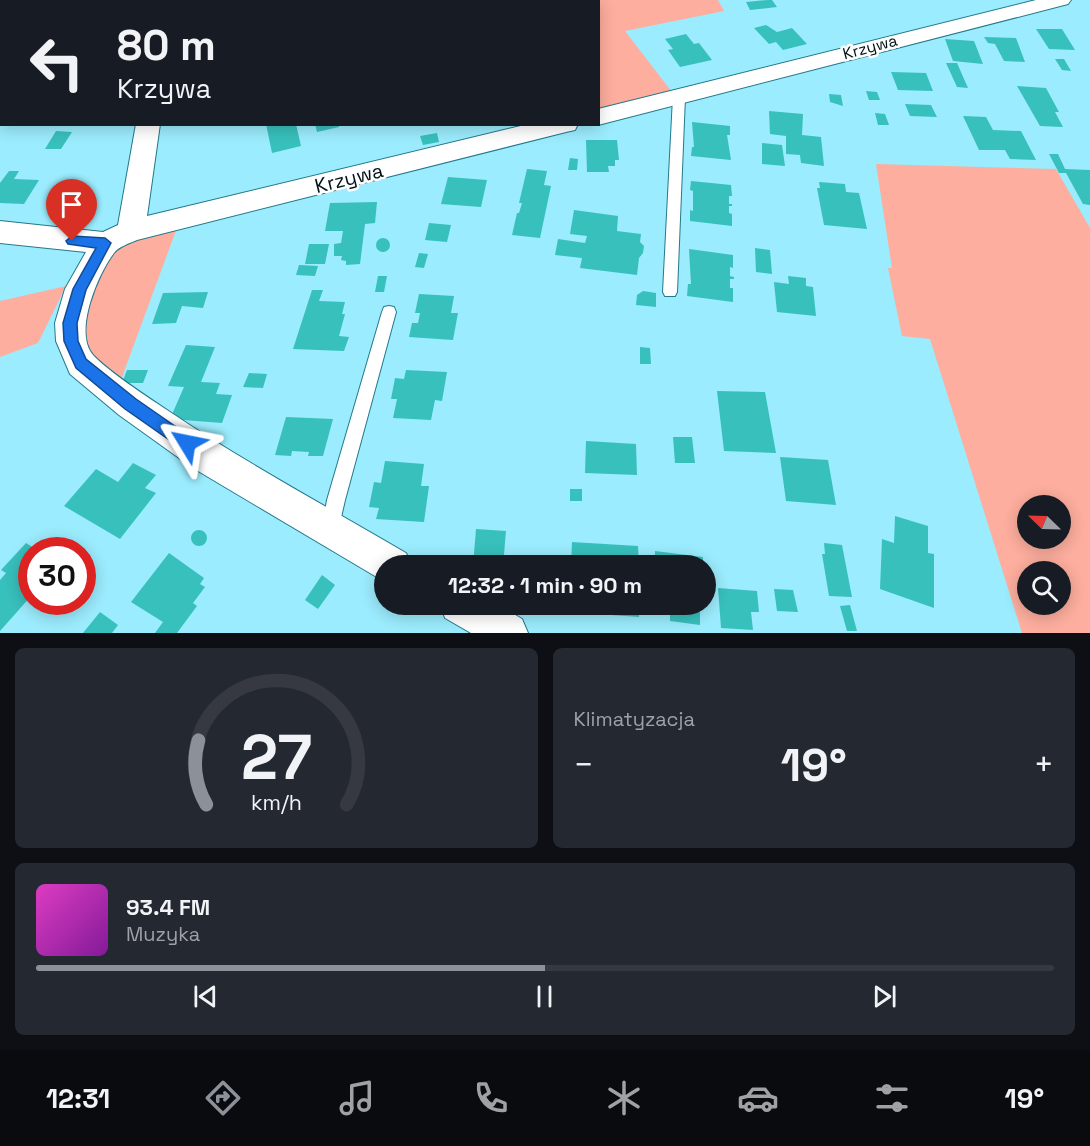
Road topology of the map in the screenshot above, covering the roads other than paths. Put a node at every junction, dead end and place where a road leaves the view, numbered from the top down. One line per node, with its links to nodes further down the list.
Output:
1 (1061, 0): 2 (street, Krzywa)
2 (679, 97): 3 (street, Krzywa); 8 (lane)
3 (600, 117)
4 (147, 126): 7 (street)
5 (558, 126): 7 (street, Krzywa)
6 (0, 232): 7 (street, Krzywa)
7 (118, 237): 10 (street)
8 (670, 292)
9 (389, 312): 10 (lane)
10 (331, 529): 11 (street)
11 (375, 555)
12 (478, 615): 13 (street)
13 (508, 633)

